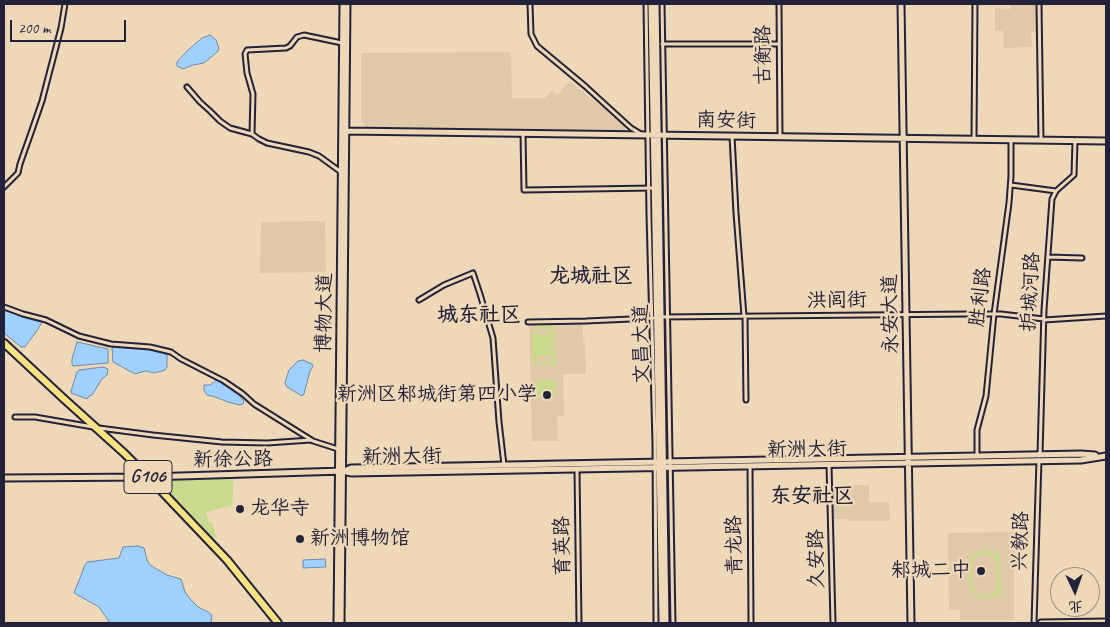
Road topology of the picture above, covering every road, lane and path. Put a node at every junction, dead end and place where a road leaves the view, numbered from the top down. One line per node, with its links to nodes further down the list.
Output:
1 (65, 4): 32 (street)
2 (343, 4): 13 (main road, 博物大道)
3 (348, 4): 17 (main road, 博物大道)
4 (530, 4): 20 (street)
5 (646, 4): 20 (street)
6 (651, 4): 20 (main road, 文昌大道)
7 (656, 4): 14 (main road, 文昌大道)
8 (662, 4): 14 (street)
9 (779, 4): 15 (street, 古衡路)
10 (901, 4): 24 (main road, 永安大道)
11 (975, 4): 25 (street)
12 (1039, 4): 27 (street)
13 (342, 43): 19 (street); 30 (main road, 博物大道)
14 (660, 44): 15 (street); 20 (main road, 文昌大道); 21 (street)
15 (779, 44): 23 (street, 古衡路)
16 (187, 87): 19 (street)
17 (346, 131): 18 (main road, 南安街); 62 (main road, 博物大道)
18 (523, 133): 20 (main road, 南安街); 33 (street)
19 (252, 134): 30 (street)
20 (650, 135): 21 (main road, 南安街); 33 (main road, 文昌大道); 44 (main road, 文昌大道)
21 (665, 135): 22 (main road, 南安街); 43 (street)
22 (732, 136): 23 (main road, 南安街); 41 (street)
23 (780, 137): 24 (main road, 南安街)
24 (903, 138): 25 (main road, 南安街); 40 (main road, 永安大道)
25 (974, 140): 26 (main road, 南安街)
26 (1011, 140): 27 (main road, 南安街); 31 (street, 胜利路)
27 (1041, 140): 28 (main road, 南安街)
28 (1075, 141): 29 (main road, 南安街); 34 (street)
29 (1106, 141)
30 (341, 172): 52 (main road, 博物大道)
31 (1011, 185): 34 (street); 39 (street, 胜利路)
32 (4, 186)
33 (652, 188): 44 (main road, 文昌大道)
34 (1056, 191): 35 (street, 护城河路)
35 (1048, 257): 36 (street); 45 (street, 护城河路)
36 (1082, 258)
37 (419, 300): 58 (street)
38 (4, 307): 51 (street)
39 (994, 314): 40 (street, 洪闾街); 45 (street, 洪闾街); 53 (street, 胜利路)
40 (906, 315): 41 (street, 洪闾街); 56 (main road, 永安大道)
41 (744, 316): 43 (street, 洪闾街); 48 (street)
42 (1106, 316): 45 (street, 洪闾街)
43 (668, 317): 44 (street, 洪闾街); 59 (street)
44 (657, 318): 46 (street, 洪闾街); 59 (main road, 文昌大道); 59 (street)
45 (1044, 320): 55 (street, 护城河路)
46 (528, 322)
47 (4, 344): 50 (highway, G106)
48 (746, 400)
49 (14, 417): 50 (street)
50 (95, 427): 51 (street); 63 (highway, G106)
51 (311, 440): 52 (street)
52 (338, 449): 62 (main road, 博物大道)
53 (977, 456): 55 (main road, 新洲大街); 56 (main road, 新洲大街)
54 (1106, 456): 55 (main road, 新洲大街)
55 (1040, 458): 56 (main road, 新洲大街); 77 (street, 兴教路)
56 (908, 460): 57 (main road, 新洲大街); 59 (main road, 新洲大街); 76 (main road, 永安大道)
57 (829, 464): 60 (main road, 新洲大街); 75 (street, 久安路)
58 (504, 465): 59 (main road, 新洲大街); 62 (main road, 新洲大街)
59 (662, 465): 60 (main road, 新洲大街); 61 (main road, 新洲大街); 70 (street); 71 (main road, 文昌大道); 72 (main road, 文昌大道); 73 (street)
60 (750, 466): 74 (street, 青龙路)
61 (577, 469): 62 (main road, 新洲大街); 69 (street, 育英路)
62 (341, 472): 63 (main road, 新徐公路); 67 (main road, 博物大道); 68 (main road, 博物大道)
63 (148, 477): 64 (main road, 新徐公路); 66 (highway, G106)
64 (4, 478)
65 (1106, 622): 78 (main road)
66 (278, 623)
67 (337, 623)
68 (341, 623)
69 (579, 623)
70 (656, 623)
71 (662, 623)
72 (666, 623)
73 (673, 623)
74 (751, 623)
75 (833, 623)
76 (911, 623)
77 (1034, 623)
78 (1041, 623)

